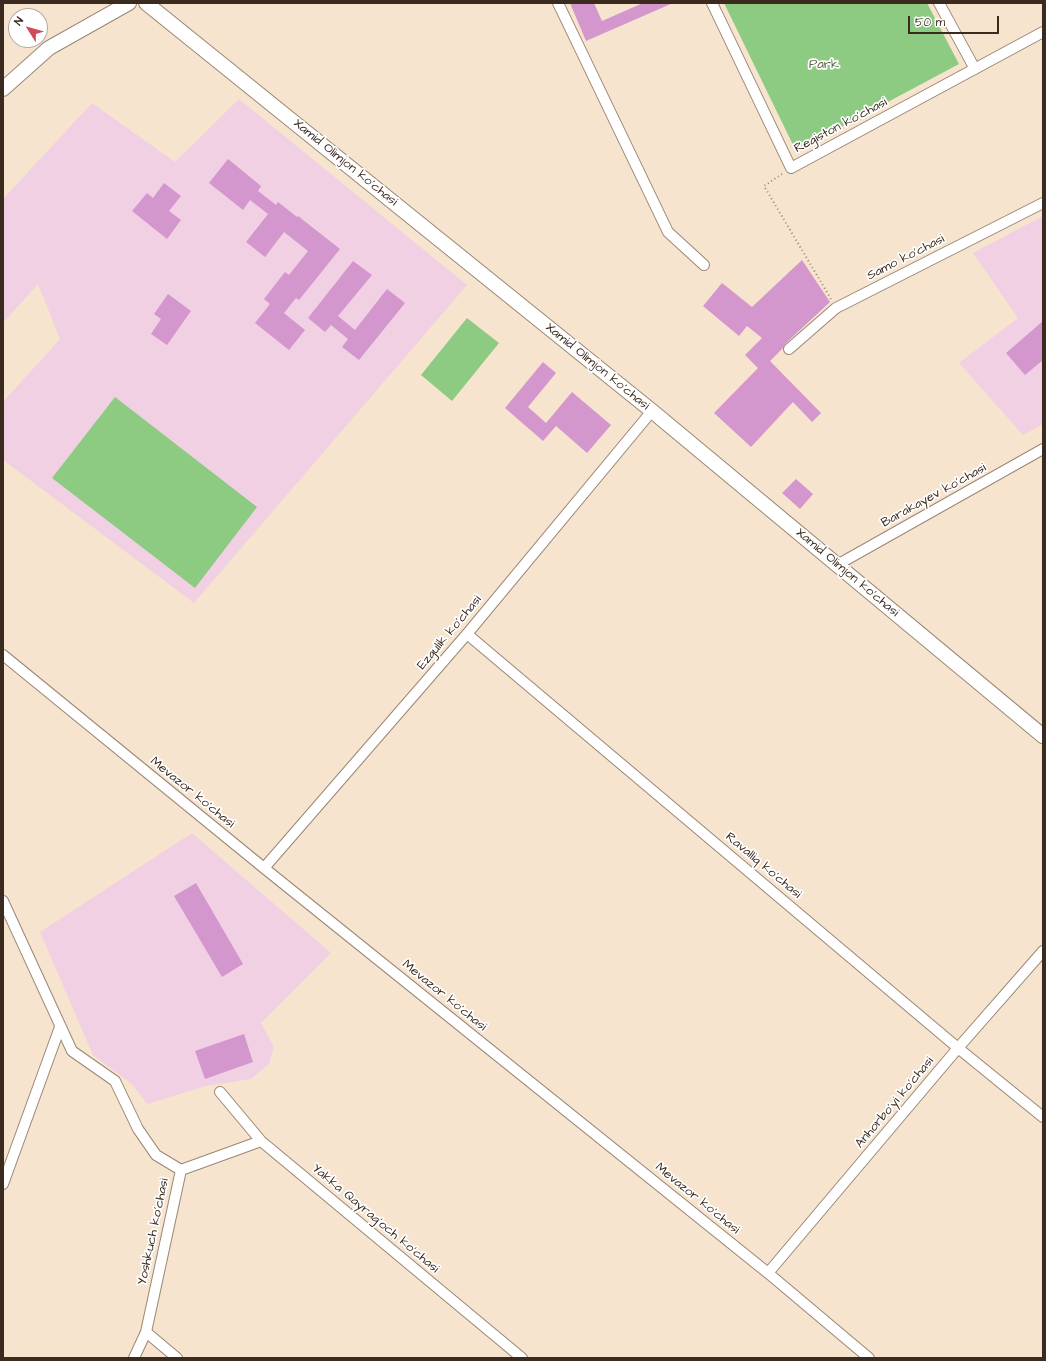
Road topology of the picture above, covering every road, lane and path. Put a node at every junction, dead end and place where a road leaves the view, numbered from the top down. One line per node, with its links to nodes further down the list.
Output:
1 (129, 3): 8 (main road)
2 (146, 3): 14 (main road, Xamid Olimjon ko'chasi)
3 (558, 3): 11 (street)
4 (712, 3): 9 (street, Registon ko'chasi)
5 (939, 3): 7 (street)
6 (1043, 32): 7 (street, Registon ko'chasi)
7 (975, 69): 9 (street, Registon ko'chasi)
8 (3, 89)
9 (791, 168): 12 (path)
10 (1043, 203): 12 (street, Samo ko'chasi)
11 (704, 265)
12 (836, 308): 13 (street, Samo ko'chasi)
13 (789, 350)
14 (652, 411): 16 (main road, Xamid Olimjon ko'chasi); 17 (street, Ezgulik ko'chasi)
15 (1043, 449): 16 (street, Barakayev ko'chasi)
16 (837, 565): 19 (main road, Xamid Olimjon ko'chasi)
17 (467, 634): 20 (street, Ezgulik ko'chasi); 24 (street, Ravalliq ko'chasi)
18 (3, 655): 20 (street, Mevazor ko'chasi)
19 (1043, 736)
20 (264, 868): 30 (street, Mevazor ko'chasi)
21 (3, 901): 23 (street)
22 (1043, 951): 24 (street, Anhorbo'yi ko'chasi)
23 (60, 1026): 28 (street); 29 (street)
24 (958, 1048): 26 (street, Ravalliq ko'chasi); 30 (street, Anhorbo'yi ko'chasi)
25 (220, 1092): 27 (street, Yakka Qayrag'och ko'chasi)
26 (1043, 1117)
27 (261, 1141): 28 (street, Yoshkuch ko'chasi); 34 (street, Yakka Qayrag'och ko'chasi)
28 (181, 1170): 31 (street, Yoshkuch ko'chasi)
29 (3, 1184)
30 (768, 1273): 35 (street, Mevazor ko'chasi)
31 (146, 1332): 32 (street, Yoshkuch ko'chasi); 33 (street)
32 (134, 1358)
33 (177, 1358)
34 (522, 1358)
35 (869, 1358)

